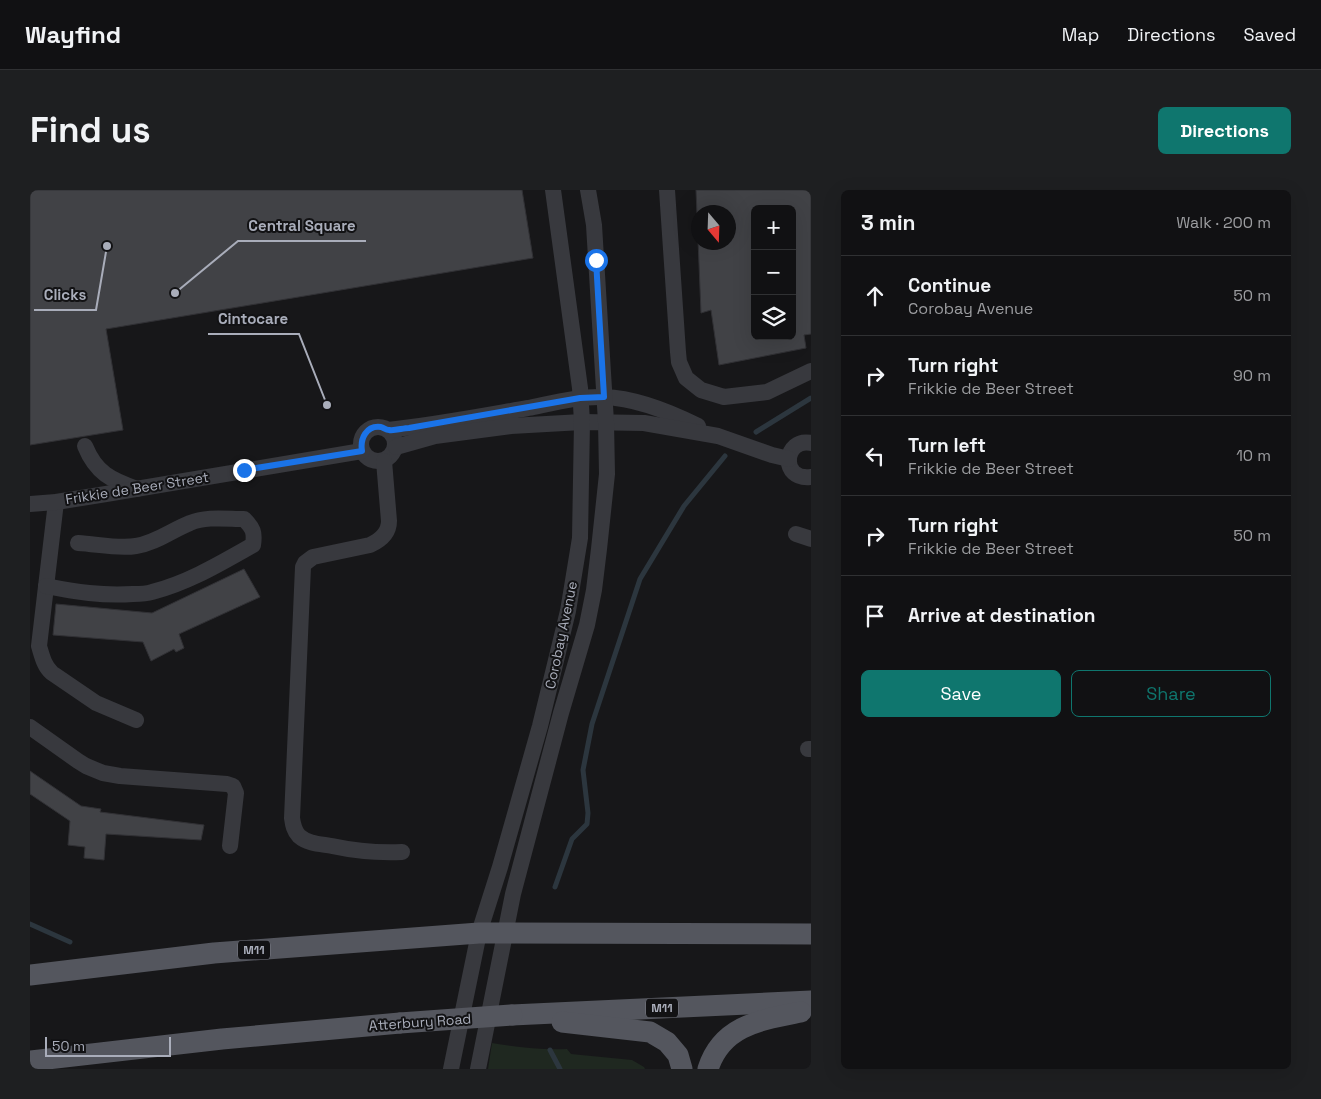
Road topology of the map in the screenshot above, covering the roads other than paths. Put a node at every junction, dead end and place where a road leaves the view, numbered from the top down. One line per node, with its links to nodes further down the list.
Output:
1 (553, 190): 6 (street, Corobay Avenue)
2 (588, 190): 5 (street, Corobay Avenue)
3 (667, 190): 4 (street)
4 (811, 371)
5 (604, 397): 6 (street); 8 (street, Corobay Avenue); 10 (street)
6 (580, 398): 7 (street, Corobay Avenue); 9 (street)
7 (582, 422): 8 (street); 13 (street); 27 (street, Corobay Avenue)
8 (606, 422): 10 (street); 28 (street, Corobay Avenue)
9 (388, 430): 13 (street); 14 (street)
10 (718, 436): 15 (street)
11 (811, 443): 15 (street)
12 (85, 446): 17 (street)
13 (396, 447): 14 (street)
14 (372, 458): 17 (street, Frikkie de Beer Street); 26 (street)
15 (789, 459): 16 (street)
16 (811, 477)
17 (137, 489): 18 (street, Frikkie de Beer Street)
18 (56, 502): 19 (street, Frikkie de Beer Street); 21 (street)
19 (30, 504)
20 (78, 542): 21 (street)
21 (46, 586): 22 (street)
22 (35, 648): 23 (street)
23 (136, 720)
24 (30, 727): 25 (street)
25 (230, 846)
26 (402, 852)
27 (479, 933): 28 (main road, M11); 30 (main road, M11); 35 (street, Corobay Avenue)
28 (506, 933): 29 (main road, M11); 36 (street, Corobay Avenue)
29 (811, 934)
30 (30, 975)
31 (811, 1001): 33 (main road, Atterbury Road / M11)
32 (811, 1010): 38 (main road)
33 (512, 1015): 34 (main road, Atterbury Road / M11, bridge); 37 (main road)
34 (30, 1060)
35 (451, 1069)
36 (478, 1069)
37 (682, 1069)
38 (708, 1069)

